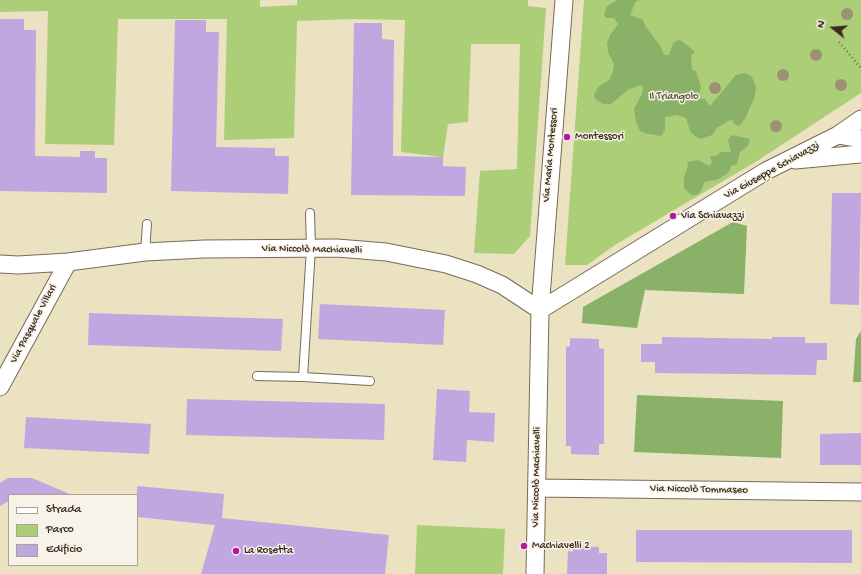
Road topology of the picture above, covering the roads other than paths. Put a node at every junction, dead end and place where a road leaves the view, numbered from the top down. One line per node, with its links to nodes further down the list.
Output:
1 (564, 0): 13 (street, Via Maria Montessori)
2 (861, 118): 3 (street, Via Giuseppe Schiavazzi)
3 (838, 135): 4 (street); 6 (street, Via Giuseppe Schiavazzi)
4 (861, 139)
5 (861, 154): 6 (street)
6 (787, 161): 13 (street, Via Giuseppe Schiavazzi)
7 (310, 213): 9 (lane)
8 (146, 224): 10 (lane)
9 (311, 248): 10 (street, Via Niccolò Machiavelli); 13 (street, Via Niccolò Machiavelli); 15 (lane)
10 (146, 252): 11 (street, Via Niccolò Machiavelli)
11 (68, 262): 12 (street, Via Niccolò Machiavelli); 17 (street, Via Pasquale Villari)
12 (0, 264)
13 (540, 310): 18 (street, Via Niccolò Machiavelli)
14 (257, 376): 15 (lane)
15 (303, 378): 16 (lane)
16 (370, 381)
17 (0, 387)
18 (537, 488): 19 (street, Via Niccolò Tommaseo); 20 (street, Via Niccolò Machiavelli)
19 (861, 492)
20 (535, 574)

